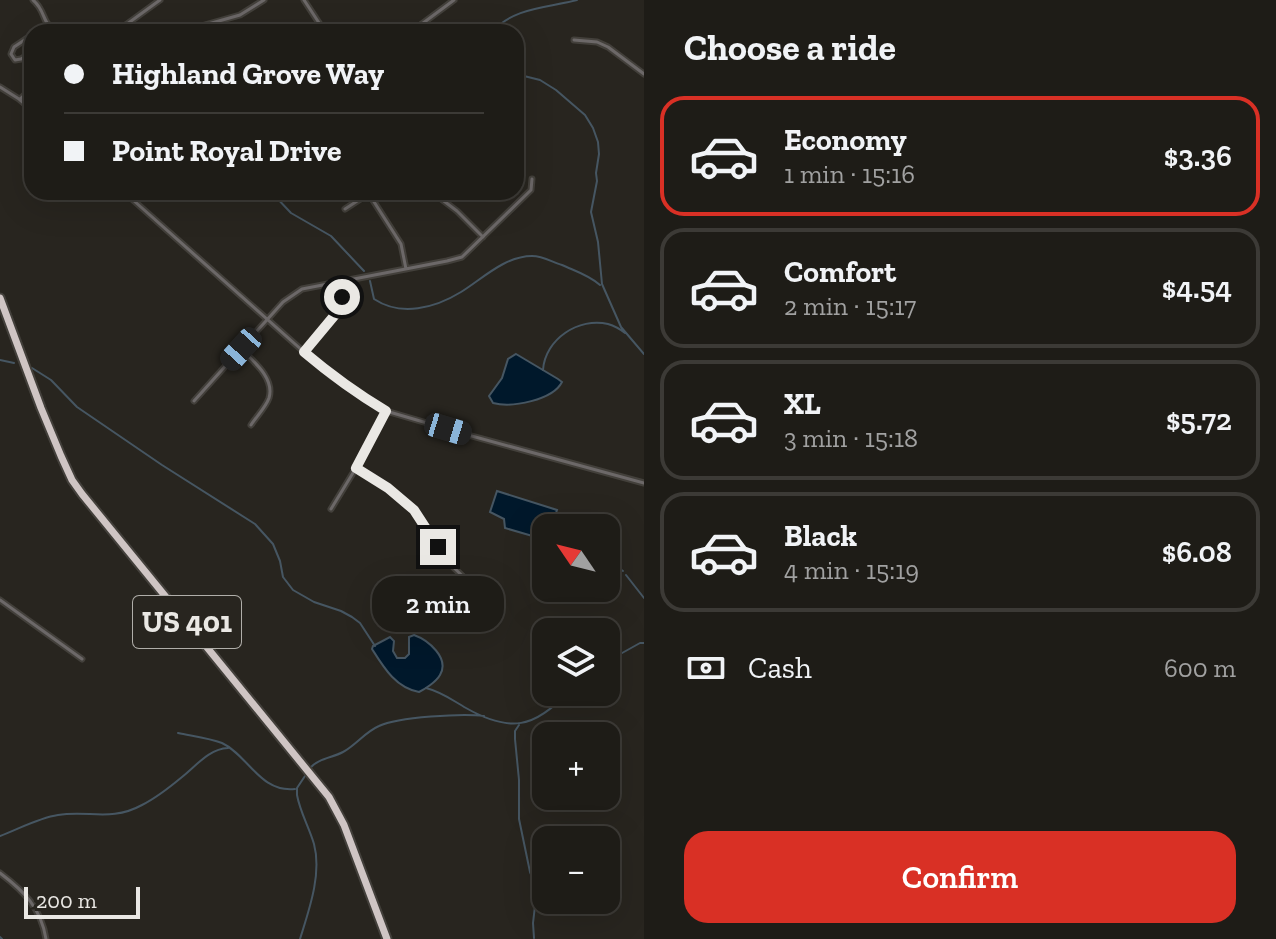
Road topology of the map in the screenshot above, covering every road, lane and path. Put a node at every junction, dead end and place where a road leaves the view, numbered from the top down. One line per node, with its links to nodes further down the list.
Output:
1 (33, 0): 10 (street)
2 (148, 0): 8 (street)
3 (160, 0): 8 (street)
4 (264, 0): 12 (street)
5 (304, 0): 13 (street)
6 (441, 0): 9 (street)
7 (454, 0): 9 (street)
8 (152, 5): 11 (street)
9 (445, 6): 14 (street)
10 (46, 24)
11 (127, 24)
12 (206, 24)
13 (320, 24)
14 (421, 24)
15 (24, 40): 17 (street)
16 (574, 40): 18 (street)
17 (24, 57)
18 (644, 74)
19 (0, 87): 21 (street)
20 (24, 95): 21 (street)
21 (19, 99): 22 (street)
22 (24, 103)
23 (532, 179): 24 (street)
24 (524, 197)
25 (134, 200): 35 (street)
26 (359, 200): 30 (street)
27 (374, 200): 32 (street)
28 (443, 200): 31 (street)
29 (521, 200): 31 (street)
30 (345, 209)
31 (483, 237): 32 (street)
32 (406, 269): 33 (street)
33 (341, 283): 35 (street); 37 (street)
34 (0, 298): 49 (highway, US 401)
35 (268, 319): 36 (street); 37 (street)
36 (241, 349): 38 (street); 40 (street)
37 (304, 352): 39 (street)
38 (194, 401)
39 (386, 411): 41 (street); 42 (street)
40 (251, 425)
41 (356, 468): 43 (street); 44 (street)
42 (644, 483)
43 (331, 509)
44 (491, 598)
45 (0, 600): 46 (street)
46 (82, 659)
47 (0, 873): 48 (street)
48 (46, 939)
49 (387, 939)

